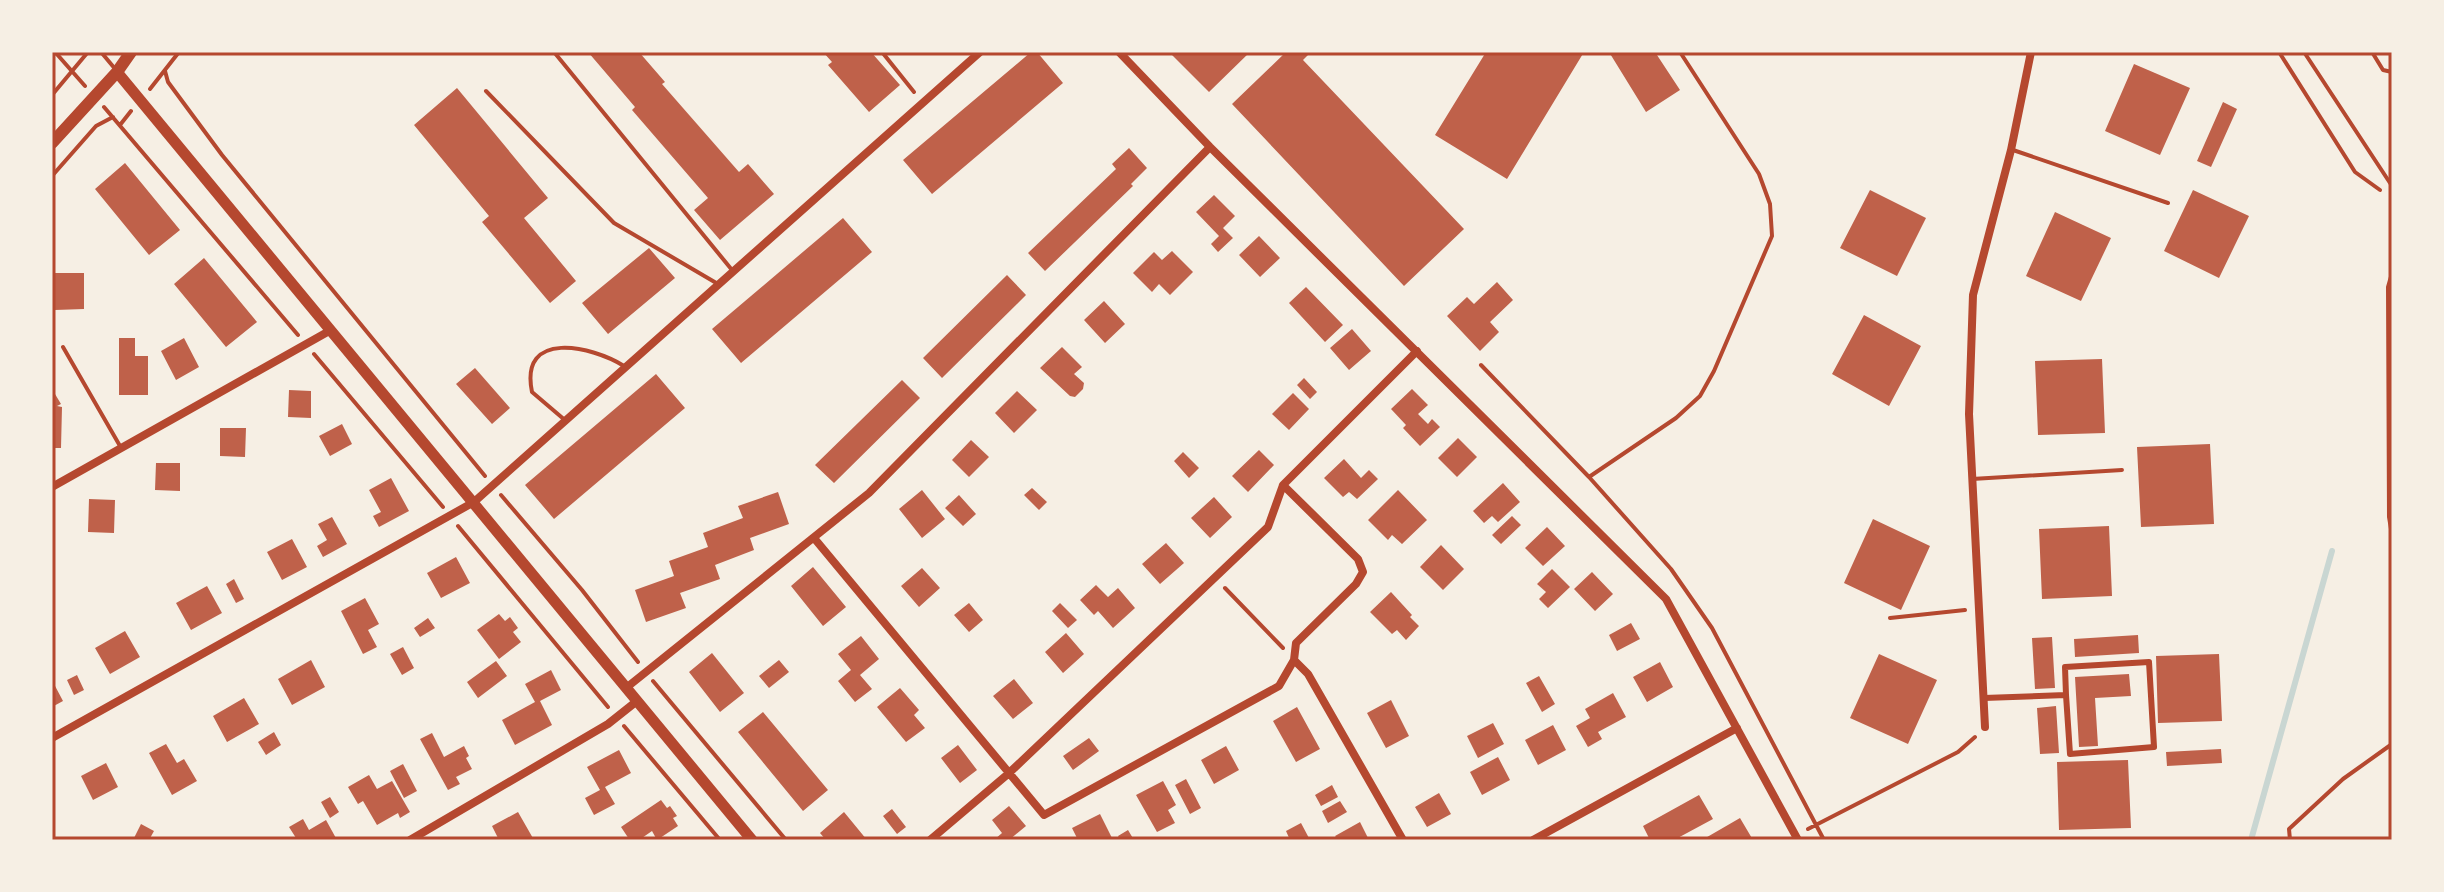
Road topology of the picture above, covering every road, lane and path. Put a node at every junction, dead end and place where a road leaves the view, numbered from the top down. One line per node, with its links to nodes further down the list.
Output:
1 (88, 52): 17 (path)
2 (101, 52): 14 (lane)
3 (131, 52): 14 (main road)
4 (179, 52): 41 (path)
5 (554, 52): 28 (lane)
6 (882, 52): 18 (path)
7 (980, 52): 18 (street)
8 (1119, 52): 22 (street)
9 (1680, 52): 39 (path)
10 (2031, 52): 23 (street)
11 (2279, 52): 26 (path)
12 (2304, 52): 25 (lane)
13 (2372, 52): 15 (lane)
14 (117, 72): 21 (main road); 31 (street)
15 (2392, 72)
16 (486, 91): 30 (lane)
17 (52, 95)
18 (923, 103): 28 (street)
19 (113, 117): 24 (path)
20 (120, 125): 32 (path)
21 (52, 143)
22 (1210, 147): 34 (street); 47 (street)
23 (2011, 150): 27 (lane); 40 (street)
24 (52, 176)
25 (2392, 186)
26 (2383, 192)
27 (2168, 203)
28 (733, 272): 30 (street)
29 (2392, 273): 46 (path)
30 (720, 285): 35 (street)
31 (331, 330): 32 (street); 44 (street)
32 (305, 344): 37 (street); 45 (path)
33 (63, 347): 37 (lane)
34 (1417, 351): 42 (street); 59 (street)
35 (626, 367): 36 (street); 36 (lane)
36 (566, 421): 41 (street)
37 (121, 448): 43 (street)
38 (2122, 470): 40 (lane)
39 (1589, 477)
40 (1972, 479): 49 (street)
41 (493, 485): 44 (street); 52 (path)
42 (1283, 485): 48 (street); 51 (street)
43 (52, 487)
44 (474, 502): 45 (street); 53 (street)
45 (450, 515): 57 (path); 60 (street)
46 (2392, 535)
47 (814, 538): 52 (street); 62 (street)
48 (1215, 578): 51 (path); 62 (street)
49 (1979, 608): 50 (path); 55 (street)
50 (1890, 618)
51 (1294, 660): 62 (street); 69 (street)
52 (646, 672): 53 (street); 67 (path)
53 (626, 688): 56 (street)
54 (2066, 695): 54 (street); 55 (street)
55 (1984, 698): 58 (street)
56 (637, 701): 57 (street); 66 (street)
57 (617, 717): 64 (street); 65 (path)
58 (1985, 727): 63 (path)
59 (1737, 728): 63 (street); 70 (street)
60 (52, 738)
61 (2392, 744): 71 (path)
62 (1008, 774): 68 (street)
63 (1797, 837)
64 (410, 840)
65 (720, 840)
66 (752, 840)
67 (786, 840)
68 (930, 840)
69 (1403, 840)
70 (1533, 840)
71 (2290, 840)

